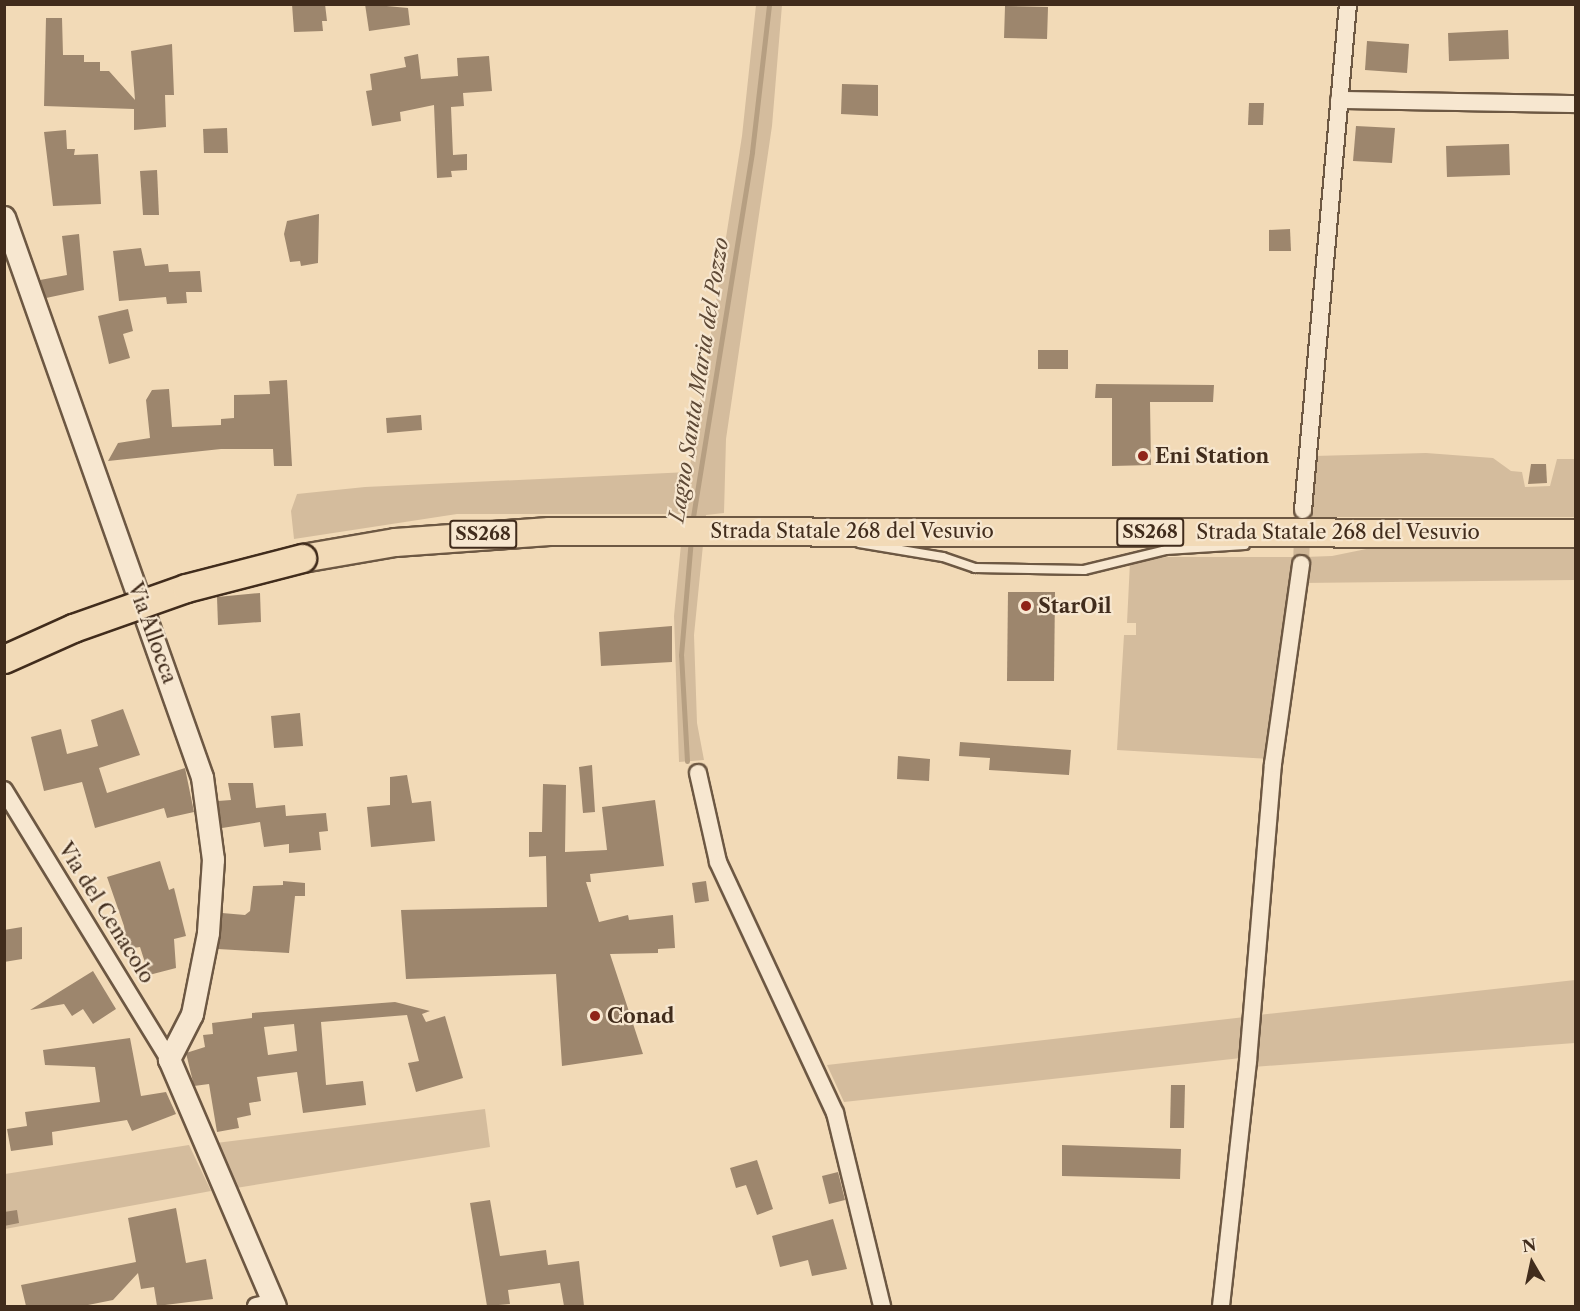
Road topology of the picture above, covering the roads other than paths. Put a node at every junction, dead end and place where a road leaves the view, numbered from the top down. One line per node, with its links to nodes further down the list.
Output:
1 (1348, 4): 2 (street)
2 (1339, 100): 3 (street); 5 (street)
3 (1575, 104)
4 (4, 217): 15 (street, Via Allocca)
5 (1303, 510)
6 (799, 531): 7 (highway, Strada Statale 268 del Vesuvio / SS268); 9 (lane); 12 (highway, Strada Statale 268 del Vesuvio / SS268, bridge)
7 (1328, 532): 8 (highway, Strada Statale 268 del Vesuvio / SS268); 10 (lane)
8 (1575, 533)
9 (1255, 544)
10 (1267, 544)
11 (1301, 564): 18 (street)
12 (4, 659)
13 (698, 773): 17 (street)
14 (4, 790): 15 (street, Via del Cenacolo)
15 (169, 1059): 16 (street)
16 (268, 1305)
17 (882, 1306)
18 (1221, 1306)

